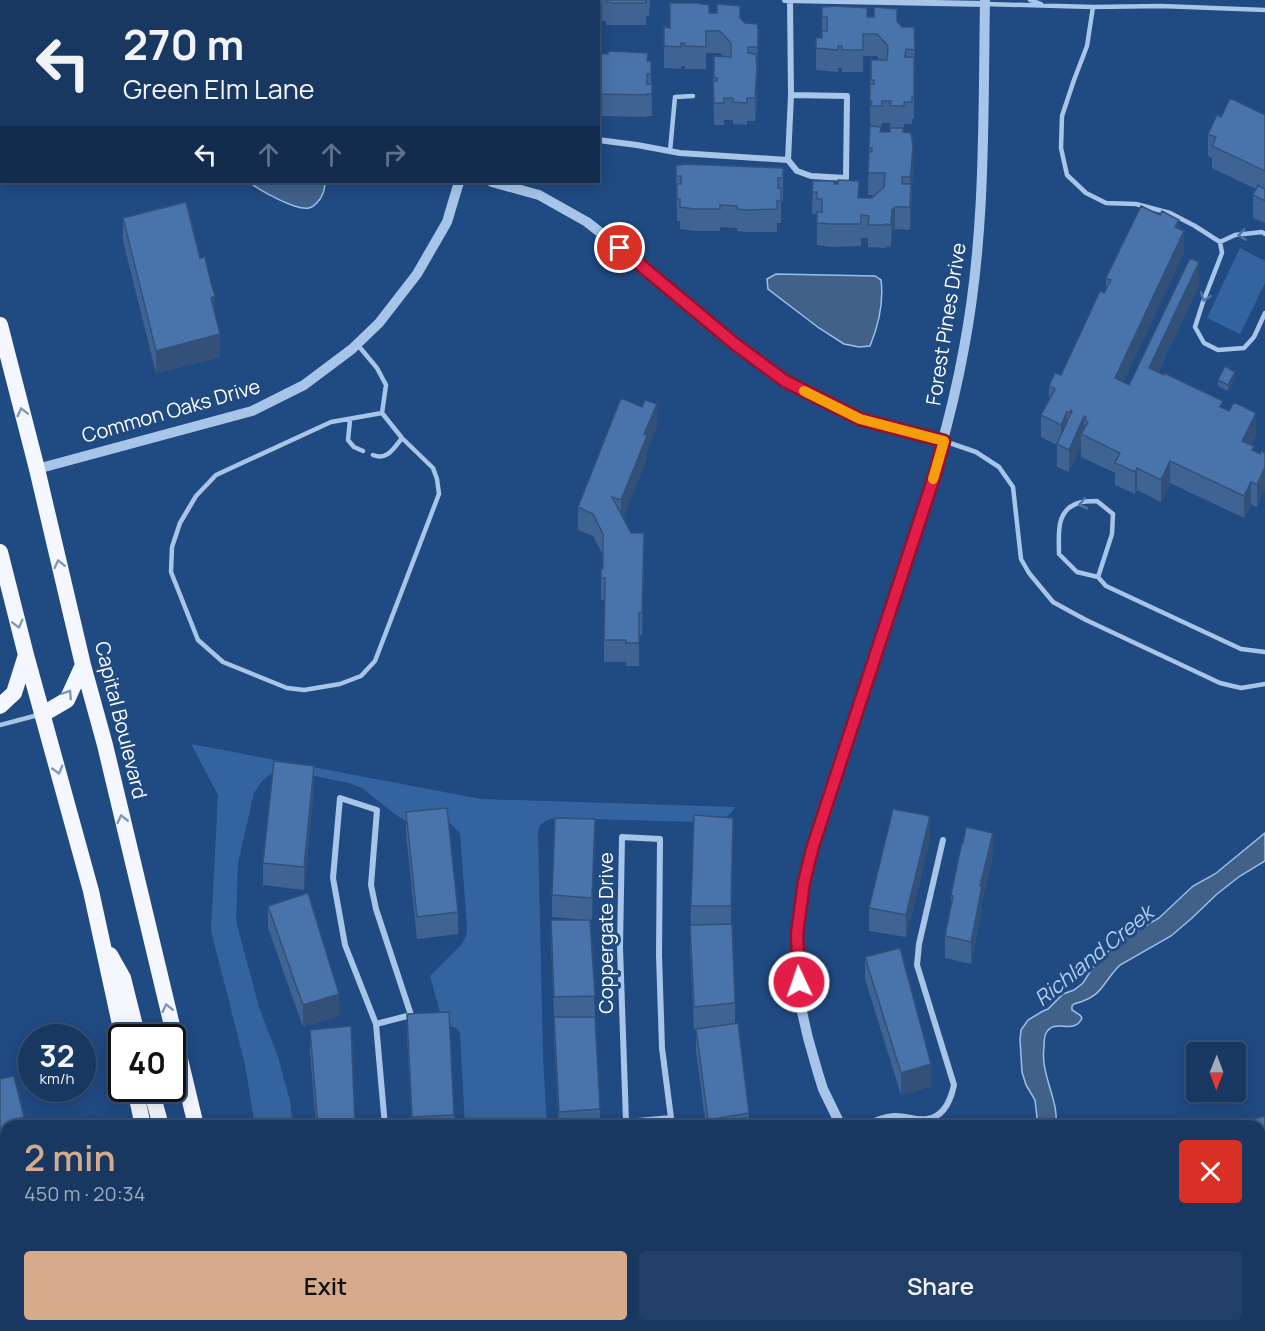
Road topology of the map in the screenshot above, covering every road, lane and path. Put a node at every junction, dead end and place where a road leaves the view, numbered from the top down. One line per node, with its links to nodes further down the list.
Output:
1 (788, 0): 3 (street); 7 (street)
2 (1029, 0): 4 (lane)
3 (985, 2): 4 (lane); 22 (street, Forest Pines Drive)
4 (1047, 5): 5 (lane)
5 (1093, 7): 6 (lane); 15 (lane)
6 (1265, 10)
7 (791, 95): 11 (street); 11 (street)
8 (693, 96): 10 (lane)
9 (600, 140): 10 (street)
10 (670, 152): 11 (street)
11 (788, 160)
12 (459, 183): 18 (street, Common Oaks Drive)
13 (496, 183): 22 (street)
14 (1265, 234): 15 (lane, one-way to 15)
15 (1220, 242): 16 (lane, one-way to 16)
16 (1265, 313)
17 (0, 325): 25 (highway, Capital Boulevard, one-way to 17)
18 (357, 344): 19 (lane); 25 (street, Common Oaks Drive)
19 (382, 413): 20 (lane); 21 (lane)
20 (350, 420): 21 (lane); 23 (lane)
21 (402, 438): 24 (lane)
22 (944, 441): 31 (lane); 49 (street, Forest Pines Drive)
23 (363, 451)
24 (373, 455)
25 (37, 469): 30 (highway, Capital Boulevard, one-way to 25)
26 (0, 552): 29 (highway, one-way to 29)
27 (1098, 577): 27 (lane, one-way to 27); 28 (lane)
28 (1265, 652)
29 (26, 655): 32 (highway); 33 (highway)
30 (83, 665): 33 (highway, one-way to 30); 45 (highway, Capital Boulevard, one-way to 30)
31 (1265, 684)
32 (0, 706)
33 (43, 714): 34 (lane); 36 (highway, one-way to 36)
34 (0, 724)
35 (943, 840): 50 (street)
36 (101, 939): 37 (highway); 38 (highway)
37 (120, 1024)
38 (134, 1024)
39 (376, 1024): 39 (street); 46 (street)
40 (138, 1102): 43 (highway)
41 (155, 1102): 44 (highway)
42 (671, 1118): 47 (street, Coppergate Drive); 48 (street, Coppergate Drive)
43 (142, 1120)
44 (159, 1120)
45 (195, 1120)
46 (384, 1120)
47 (627, 1120)
48 (649, 1120)
49 (838, 1120)
50 (875, 1120)

